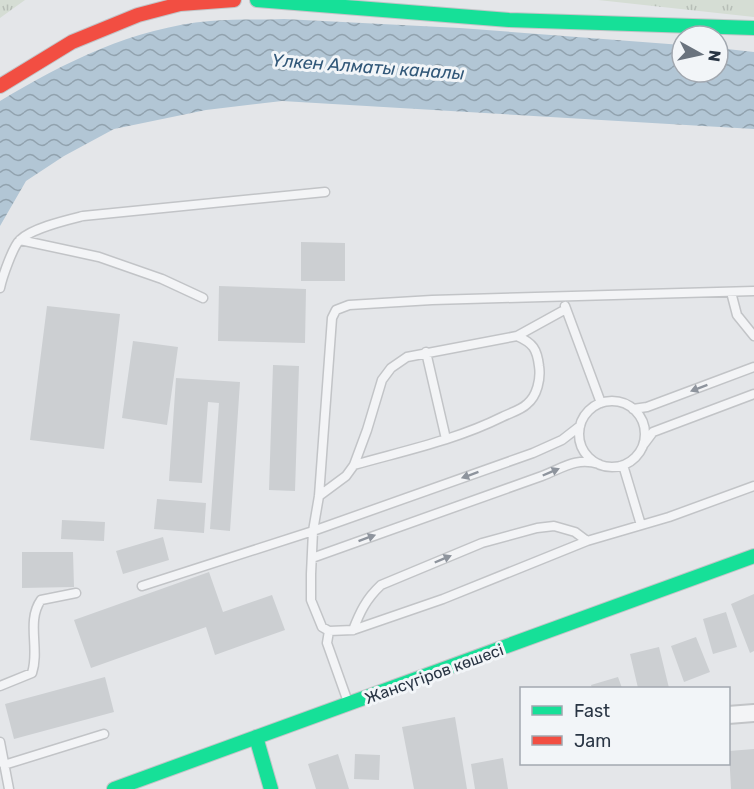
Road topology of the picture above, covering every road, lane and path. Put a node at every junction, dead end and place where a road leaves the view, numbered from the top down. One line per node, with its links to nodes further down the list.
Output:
1 (234, 0): 4 (street)
2 (257, 0): 3 (street)
3 (754, 28)
4 (0, 86)
5 (325, 192): 6 (lane)
6 (20, 240): 7 (lane); 11 (lane)
7 (0, 288)
8 (754, 291): 9 (lane)
9 (731, 292): 10 (lane); 14 (lane)
10 (561, 297): 12 (lane); 27 (lane)
11 (203, 298)
12 (566, 309): 13 (lane); 18 (lane)
13 (517, 336): 15 (lane); 21 (lane)
14 (754, 336)
15 (426, 352): 21 (lane); 24 (lane)
16 (754, 367): 19 (lane, one-way to 19)
17 (754, 394): 22 (lane)
18 (601, 403): 19 (lane); 20 (lane)
19 (633, 409): 22 (lane)
20 (580, 426): 23 (lane); 29 (lane, one-way to 29)
21 (446, 439): 24 (lane)
22 (642, 447): 25 (lane)
23 (598, 464): 25 (lane); 32 (lane, one-way to 23)
24 (354, 465): 27 (lane)
25 (623, 465): 28 (lane)
26 (754, 486): 28 (lane)
27 (319, 496): 29 (lane)
28 (641, 525): 30 (lane)
29 (313, 531): 32 (lane); 33 (lane)
30 (587, 541): 35 (lane); 35 (lane, one-way to 30)
31 (754, 556): 38 (street, Жансүгіров көшесі)
32 (312, 558): 36 (lane)
33 (142, 586)
34 (76, 593): 37 (lane)
35 (352, 630): 36 (lane)
36 (329, 631): 38 (lane)
37 (0, 686)
38 (349, 705): 42 (street, Жансүгіров көшесі)
39 (754, 713): 40 (street)
40 (730, 715)
41 (104, 734): 44 (lane)
42 (256, 737): 46 (street, Жансүгіров көшесі); 47 (street)
43 (0, 742): 44 (lane)
44 (4, 765): 45 (lane)
45 (9, 789)
46 (114, 789)
47 (271, 789)

